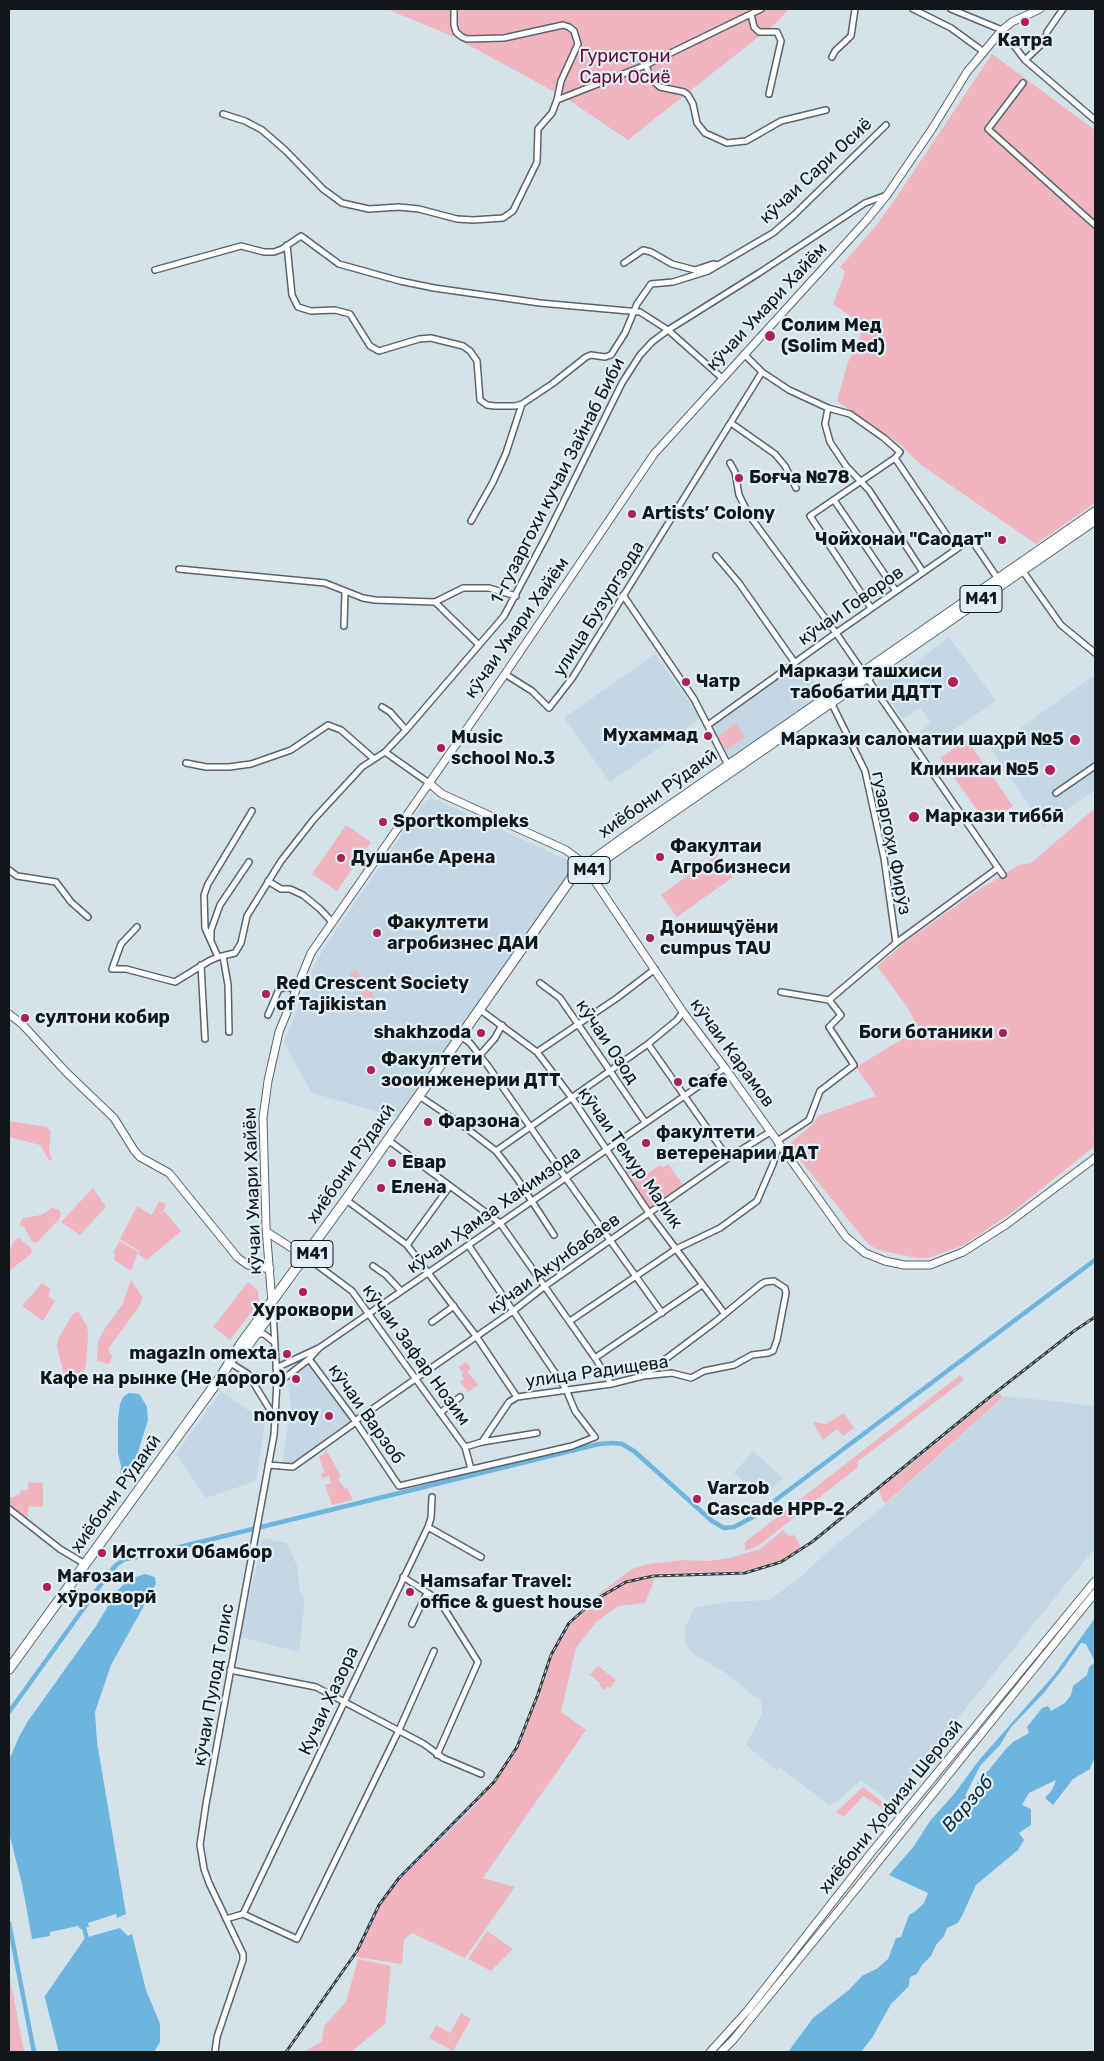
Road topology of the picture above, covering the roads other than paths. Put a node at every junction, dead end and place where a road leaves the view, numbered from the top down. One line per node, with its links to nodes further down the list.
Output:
1 (454, 9): 16 (street)
2 (761, 9): 8 (street)
3 (855, 9): 11 (street)
4 (913, 9): 10 (street)
5 (951, 9): 9 (street)
6 (1040, 9): 9 (main road, кӯчаи Умари Хайём)
7 (1063, 9): 12 (street)
8 (751, 14): 13 (street); 15 (street)
9 (1002, 30): 10 (main road, кӯчаи Умари Хайём); 12 (street)
10 (984, 52): 21 (main road, кӯчаи Умари Хайём)
11 (832, 57)
12 (1025, 60): 19 (street)
13 (646, 65): 16 (street); 17 (street)
14 (1023, 83): 22 (street)
15 (769, 94)
16 (557, 100): 18 (street)
17 (826, 110)
18 (223, 114)
19 (1095, 120)
20 (886, 125): 25 (street, кӯчаи Сари Осиё)
21 (887, 194): 28 (street, 1-гузаргохи кучаи Зайнаб Биби); 29 (main road, кӯчаи Умари Хайём)
22 (1095, 225)
23 (287, 245): 26 (street); 27 (street); 32 (street)
24 (624, 263): 25 (street)
25 (718, 265): 27 (street, кӯчаи Сари Осиё)
26 (155, 270)
27 (634, 311): 28 (street); 32 (street, кӯчаи Сари Осиё)
28 (668, 330): 31 (street); 52 (street, 1-гузаргохи кучаи Зайнаб Биби)
29 (744, 354): 30 (street); 31 (main road, кӯчаи Умари Хайём)
30 (762, 372): 33 (street); 34 (street, улица Бузургзода)
31 (722, 378): 61 (main road, кӯчаи Умари Хайём)
32 (522, 404): 42 (street)
33 (828, 408): 35 (street); 37 (street)
34 (731, 423): 38 (street); 51 (street, улица Бузургзода)
35 (895, 458): 37 (street); 43 (street)
36 (730, 463): 57 (street)
37 (861, 481): 39 (street); 47 (street)
38 (796, 488)
39 (834, 500): 50 (street); 54 (street)
40 (1095, 512): 45 (highway)
41 (1095, 520): 45 (highway, M41)
42 (470, 521)
43 (956, 549): 47 (street, кӯчаи Говоров); 48 (street, кӯчаи Говоров)
44 (716, 556): 60 (street)
45 (1021, 568): 48 (highway); 55 (highway, M41); 59 (street)
46 (179, 569): 49 (street)
47 (923, 572): 50 (street, кӯчаи Говоров)
48 (998, 579): 55 (highway)
49 (346, 591): 53 (street); 56 (street)
50 (896, 591): 54 (street, кӯчаи Говоров)
51 (623, 595): 61 (street, улица Бузургзода); 65 (street)
52 (516, 596): 53 (street); 58 (street, 1-гузаргохи кучаи Зайнаб Биби)
53 (435, 602): 58 (street)
54 (871, 608): 57 (street, кӯчаи Говоров)
55 (938, 625): 62 (highway, M41)
56 (344, 626)
57 (836, 633): 60 (street, кӯчаи Говоров); 62 (street)
58 (479, 645): 66 (street, 1-гузаргохи кучаи Зайнаб Биби)
59 (1095, 653)
60 (795, 663): 65 (street, кӯчаи Говоров)
61 (505, 674): 73 (main road, кӯчаи Умари Хайём)
62 (864, 675): 63 (highway, M41); 78 (street)
63 (829, 699): 70 (highway, хиёбони Рӯдакӣ); 72 (highway, M41); 85 (street, гузаргоҳи Фирӯз)
64 (382, 708): 66 (street)
65 (708, 725): 70 (street)
66 (406, 730): 67 (street, 1-гузаргохи кучаи Зайнаб Биби)
67 (385, 752): 68 (street, 1-гузаргохи кучаи Зайнаб Биби); 73 (street)
68 (374, 759): 69 (street); 81 (street, 1-гузаргохи кучаи Зайнаб Биби)
69 (186, 763)
70 (728, 765): 72 (highway, хиёбони Рӯдакӣ)
71 (1095, 766): 74 (street)
72 (720, 775): 77 (highway, M41)
73 (429, 783): 77 (main road, кӯчаи Карамов); 83 (main road, кӯчаи Умари Хайём)
74 (1056, 793)
75 (252, 811): 86 (street)
76 (249, 862): 86 (street)
77 (586, 868): 89 (main road, кӯчаи Карамов); 94 (highway, M41)
78 (998, 868): 80 (street); 85 (street)
79 (9, 870): 82 (street)
80 (1003, 875)
81 (268, 881): 83 (street); 87 (street, 1-гузаргохи кучаи Зайнаб Биби)
82 (88, 917)
83 (332, 922): 91 (main road, кӯчаи Умари Хайём)
84 (137, 927): 88 (street, 1-гузаргохи кучаи Зайнаб Биби)
85 (896, 943): 93 (street)
86 (211, 944): 87 (street)
87 (220, 956): 88 (street, 1-гузаргохи кучаи Зайнаб Биби); 100 (street)
88 (201, 965): 102 (street)
89 (655, 969): 95 (main road, кӯчаи Карамов); 98 (street)
90 (540, 984): 98 (street, кӯчаи Озод)
91 (296, 990): 97 (street); 127 (main road, кӯчаи Умари Хайём)
92 (781, 992): 93 (street)
93 (829, 1000): 115 (street)
94 (481, 1010): 99 (street, кӯчаи Темур Малик); 101 (highway, M41)
95 (684, 1012): 103 (street); 106 (main road, кӯчаи Карамов)
96 (9, 1014): 135 (main road)
97 (268, 1015)
98 (578, 1024): 104 (street); 107 (street, кӯчаи Озод)
99 (502, 1025): 104 (street, кӯчаи Темур Малик); 105 (street)
100 (230, 1032)
101 (462, 1037): 105 (street); 109 (highway, M41)
102 (205, 1039)
103 (648, 1044): 107 (street); 108 (street)
104 (537, 1052): 110 (street, кӯчаи Темур Малик)
105 (480, 1055): 112 (street)
106 (726, 1068): 108 (street, кӯчаи Ҳамза Хакимзода); 113 (main road, кӯчаи Карамов)
107 (610, 1072): 110 (street); 111 (street, кӯчаи Озод)
108 (684, 1096): 111 (street, кӯчаи Ҳамза Хакимзода); 118 (street)
109 (420, 1097): 114 (highway, M41); 117 (street)
110 (572, 1098): 112 (street); 116 (street, кӯчаи Темур Малик)
111 (645, 1122): 116 (street, кӯчаи Ҳамза Хакимзода)
112 (530, 1126): 117 (street); 121 (street)
113 (770, 1132): 115 (main road, кӯчаи Карамов); 118 (street, кӯчаи Акунбабаев)
114 (389, 1142): 120 (highway, M41); 122 (street)
115 (778, 1142): 119 (main road, кӯчаи Карамов); 132 (street)
116 (606, 1150): 121 (street, кӯчаи Ҳамза Хакимзода); 125 (street, кӯчаи Темур Малик)
117 (496, 1151): 123 (street)
118 (728, 1158): 125 (street, кӯчаи Акунбабаев)
119 (1095, 1158)
120 (374, 1162): 124 (highway, M41); 133 (highway, хиёбони Рӯдакӣ)
121 (565, 1178): 123 (street, кӯчаи Ҳамза Хакимзода); 129 (street)
122 (450, 1186): 126 (street); 130 (street)
123 (532, 1201): 126 (street, кӯчаи Ҳамза Хакимзода); 128 (street)
124 (349, 1202): 130 (street); 133 (highway, M41)
125 (649, 1213): 129 (street, кӯчаи Акунбабаев); 132 (street, кӯчаи Темур Малик)
126 (500, 1223): 131 (street, кӯчаи Ҳамза Хакимзода); 139 (street)
127 (267, 1232): 133 (main road, кӯчаи Зафар Нозим); 135 (main road, кӯчаи Умари Хайём)
128 (554, 1234)
129 (610, 1241): 137 (street); 139 (street, кӯчаи Акунбабаев)
130 (407, 1245): 136 (street)
131 (469, 1246): 136 (street, кӯчаи Ҳамза Хакимзода); 143 (street)
132 (676, 1249): 137 (street); 138 (street, кӯчаи Темур Малик)
133 (307, 1258): 142 (highway, хиёбони Рӯдакӣ); 146 (street, кӯчаи Зафар Нозим)
134 (373, 1266): 140 (street)
135 (270, 1269): 142 (main road, кӯчаи Умари Хайём)
136 (429, 1272): 140 (street, кӯчаи Ҳамза Хакимзода); 141 (street)
137 (637, 1277): 144 (street); 147 (street)
138 (702, 1285): 144 (street); 145 (street, кӯчаи Темур Малик)
139 (545, 1286): 143 (street, кӯчаи Акунбабаев); 147 (street)
140 (401, 1291): 146 (street, кӯчаи Ҳамза Хакимзода)
141 (454, 1306): 148 (street); 150 (street)
142 (272, 1307): 149 (highway); 151 (street, кӯчаи Пулод Толис); 155 (highway, хиёбони Рӯдакӣ)
143 (513, 1311): 150 (street, кӯчаи Акунбабаев); 161 (street)
144 (662, 1313): 153 (street)
145 (724, 1313): 157 (street); 157 (street, улица Радищева)
146 (369, 1314): 152 (street, кӯчаи Ҳамза Хакимзода); 158 (street, кӯчаи Зафар Нозим)
147 (570, 1321): 153 (street)
148 (432, 1322)
149 (256, 1334): 151 (street); 155 (highway)
150 (476, 1336): 158 (street, кӯчаи Акунбабаев); 163 (street)
151 (274, 1342): 156 (street, кӯчаи Пулод Толис)
152 (319, 1348): 154 (street); 156 (street, кӯчаи Ҳамза Хакимзода)
153 (596, 1358): 160 (street)
154 (309, 1359): 159 (street); 166 (street, кӯчаи Варзоб)
155 (231, 1363): 165 (street); 176 (highway, хиёбони Рӯдакӣ)
156 (276, 1368): 159 (street, кӯчаи Пулод Толис)
157 (644, 1376): 160 (street, улица Радищева)
158 (416, 1379): 164 (street, кӯчаи Зафар Нозим); 166 (street, кӯчаи Акунбабаев)
159 (277, 1381): 165 (street, кӯчаи Пулод Толис)
160 (611, 1384): 161 (street, улица Радищева)
161 (566, 1389): 163 (street, улица Радищева); 171 (street)
162 (460, 1397): 164 (street)
163 (517, 1397): 168 (street, улица Радищева)
164 (440, 1413): 169 (street, кӯчаи Зафар Нозим)
165 (275, 1419): 170 (street, кӯчаи Пулод Толис)
166 (355, 1422): 170 (street, кӯчаи Акунбабаев); 171 (street, кӯчаи Варзоб)
167 (537, 1433): 168 (street)
168 (482, 1442): 169 (street)
169 (465, 1447): 171 (street)
170 (268, 1465): 184 (street, кӯчаи Пулод Толис)
171 (470, 1469)
172 (432, 1497): 174 (street, Кучаи Хазора)
173 (9, 1509): 176 (street)
174 (428, 1527): 175 (street); 177 (street, Кучаи Хазора)
175 (481, 1557)
176 (85, 1564): 183 (highway, хиёбони Рӯдакӣ)
177 (403, 1577): 179 (street); 185 (street, Кучаи Хазора)
178 (1095, 1581): 192 (main road, хиёбони Ҳофизи Шерозӣ)
179 (427, 1593): 181 (street); 187 (street)
180 (1095, 1593): 193 (main road, хиёбони Ҳофизи Шерозӣ)
181 (412, 1624)
182 (434, 1651): 186 (street)
183 (9, 1669)
184 (230, 1670): 185 (street); 190 (street, кӯчаи Пулод Толис)
185 (345, 1702): 186 (street); 189 (street, Кучаи Хазора)
186 (399, 1730): 187 (street); 189 (street)
187 (437, 1755): 188 (street)
188 (480, 1774)
189 (243, 1914): 190 (street)
190 (226, 1919): 191 (street, кӯчаи Пулод Толис)
191 (215, 2052)
192 (710, 2052)
193 (722, 2052)

